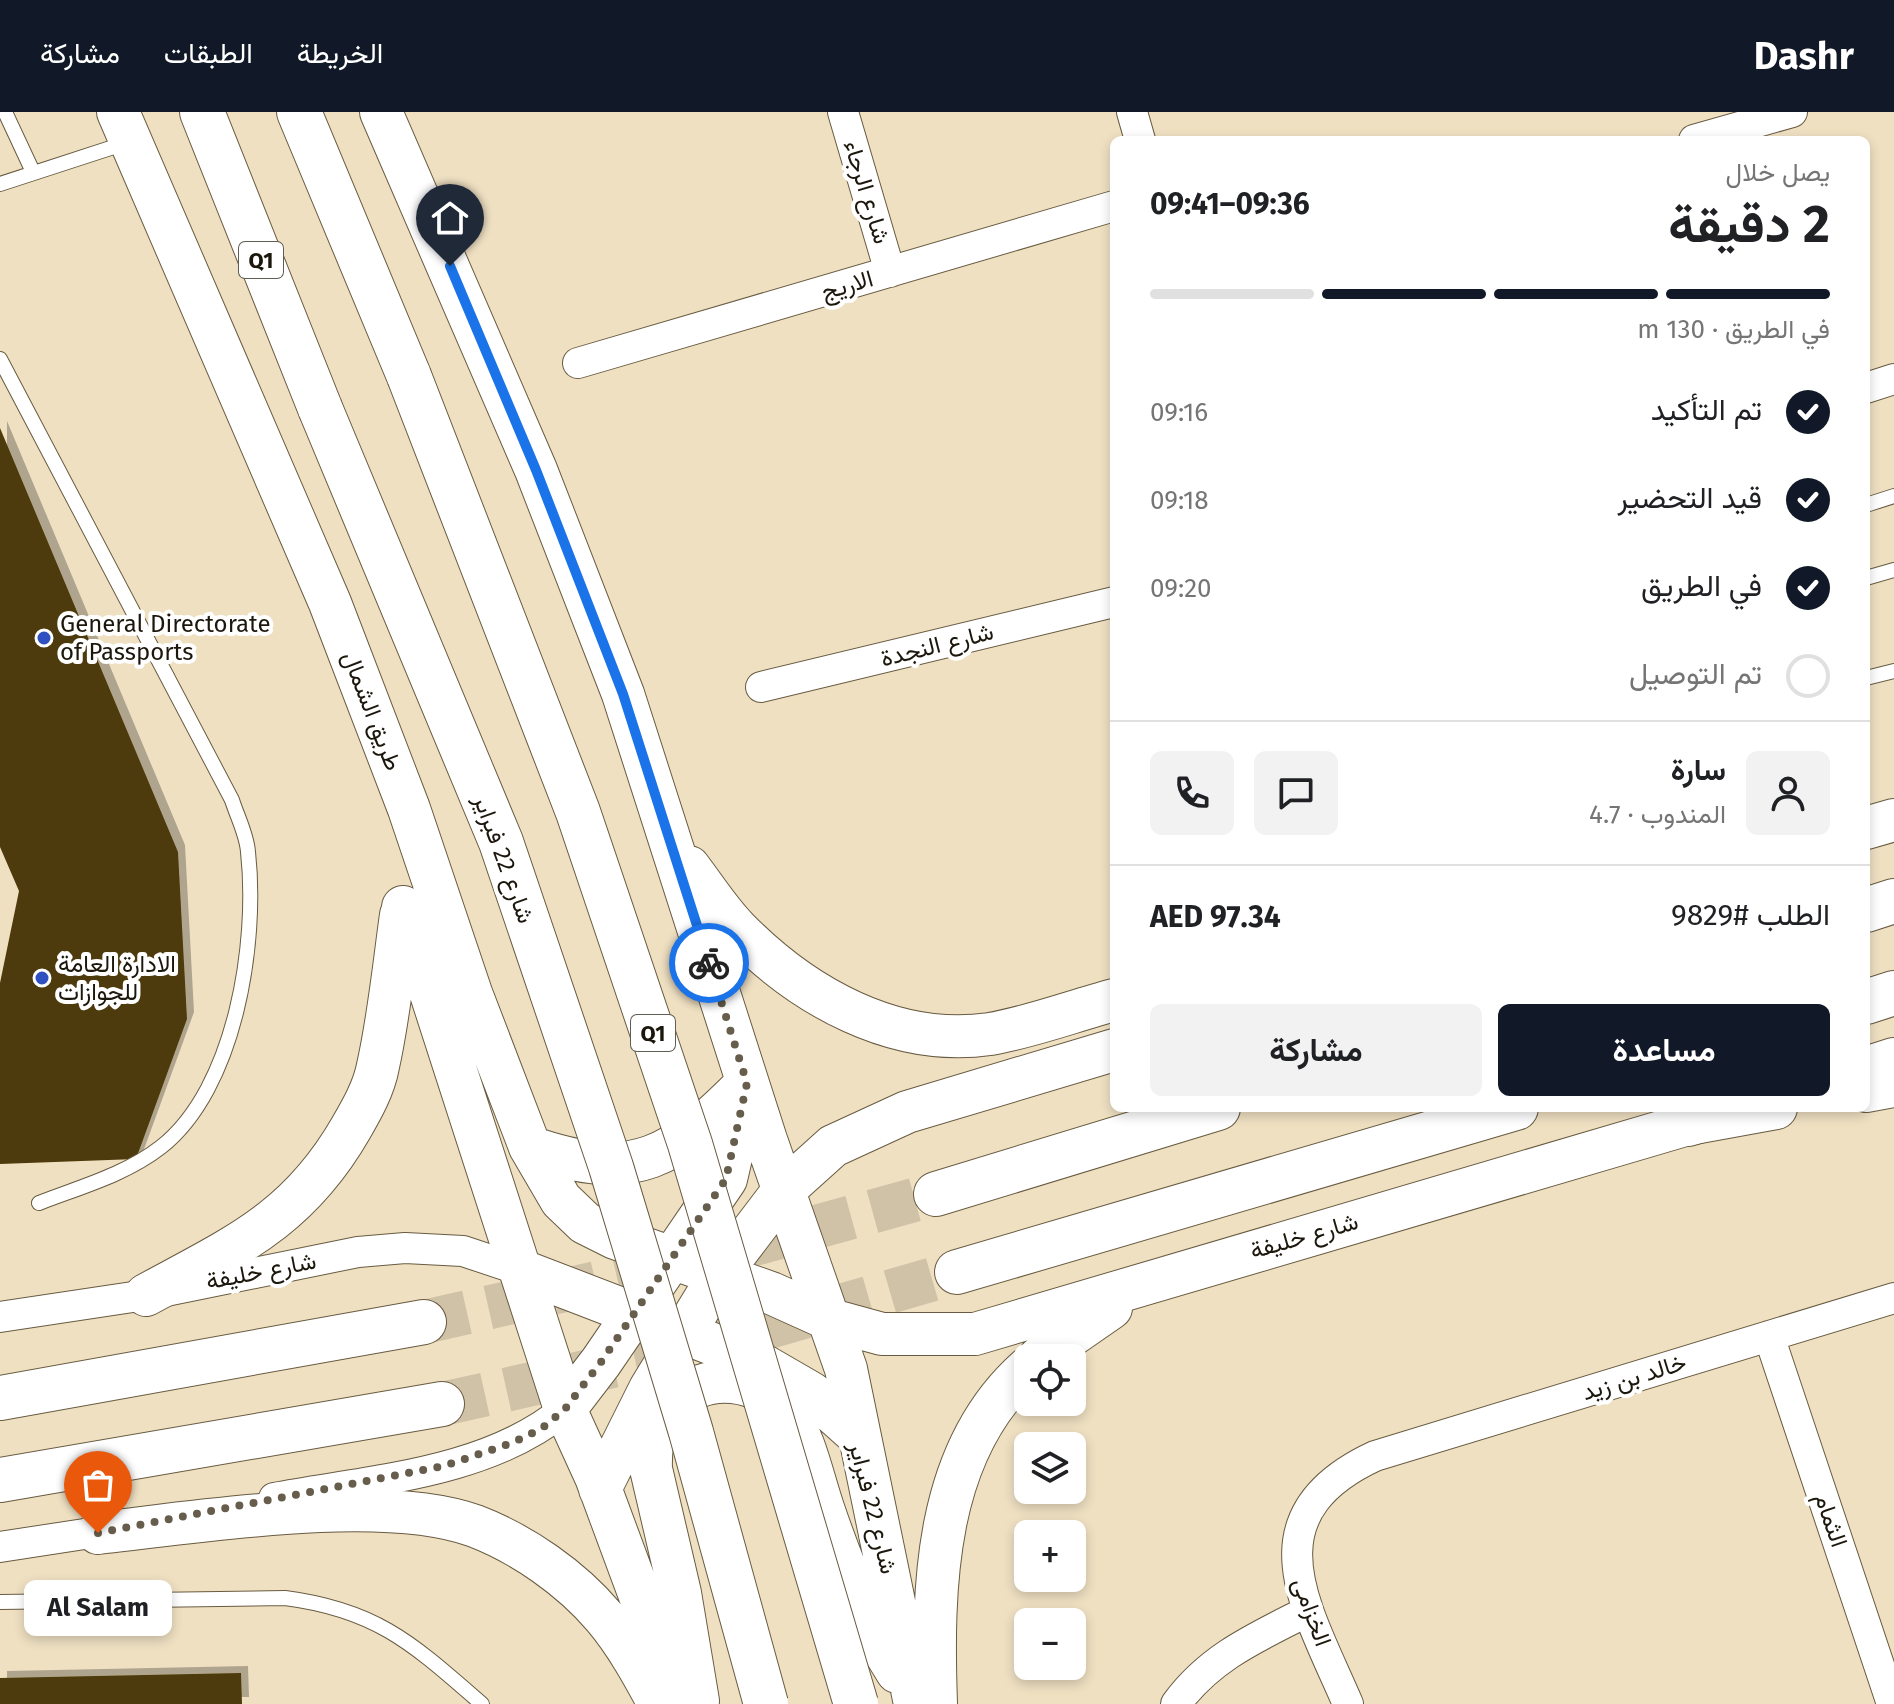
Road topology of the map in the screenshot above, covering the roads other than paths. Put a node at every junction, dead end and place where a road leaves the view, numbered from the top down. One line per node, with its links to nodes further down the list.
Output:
1 (5, 112): 11 (lane)
2 (202, 112): 83 (main road, شارع 22 فبراير / Q1, bridge)
3 (299, 112): 84 (main road, Q1, bridge)
4 (381, 112): 30 (main road)
5 (843, 112): 14 (street, شارع الرجاء)
6 (1132, 112): 9 (street)
7 (1792, 112): 10 (street)
8 (124, 126): 11 (lane); 27 (main road, طريق الشمال)
9 (1139, 136)
10 (1708, 136)
11 (33, 172): 12 (lane)
12 (0, 184)
13 (1110, 207): 14 (street, الاريج)
14 (890, 272): 16 (street, الاريج)
15 (0, 359): 51 (lane)
16 (578, 363)
17 (1894, 379): 18 (street)
18 (1870, 387)
19 (1894, 496): 20 (lane)
20 (1870, 504)
21 (1894, 570): 22 (lane)
22 (1870, 577)
23 (1110, 603): 26 (street, شارع النجدة)
24 (1894, 671): 25 (lane)
25 (1870, 677)
26 (761, 687)
27 (409, 809): 32 (main road); 48 (main road, طريق الشمال)
28 (1894, 820): 29 (main road)
29 (1870, 827)
30 (671, 844): 35 (main road); 40 (main road)
31 (1894, 901): 33 (main road)
32 (403, 907): 53 (main road); 57 (main road)
33 (1870, 909)
34 (1894, 993): 36 (main road)
35 (1110, 1001)
36 (1870, 1001)
37 (1110, 1051): 49 (main road)
38 (1894, 1060): 39 (main road)
39 (1870, 1068)
40 (747, 1083): 48 (main road); 49 (main road); 52 (main road)
41 (1894, 1086): 42 (main road)
42 (1870, 1090)
43 (1205, 1112): 50 (main road)
44 (1502, 1112): 54 (main road)
45 (1727, 1112): 47 (main road)
46 (1754, 1112): 47 (main road, شارع خليفة)
47 (1688, 1124): 56 (main road, شارع خليفة)
48 (530, 1147): 52 (main road, طريق الشمال)
49 (783, 1191): 55 (main road); 61 (main road)
50 (936, 1194)
51 (39, 1203)
52 (671, 1258): 55 (main road, طريق الشمال); 59 (main road)
53 (520, 1270): 57 (street, شارع خليفة); 59 (main road, شارع 22 فبراير); 69 (main road)
54 (957, 1272)
55 (720, 1274): 61 (main road, طريق الشمال); 63 (main road)
56 (1168, 1276): 61 (main road, شارع خليفة); 65 (main road)
57 (146, 1295): 60 (street, شارع خليفة)
58 (1894, 1298): 64 (street, خالد بن زيد)
59 (633, 1313): 63 (main road, شارع 22 فبراير); 69 (main road)
60 (0, 1317)
61 (831, 1320): 70 (main road)
62 (424, 1322): 67 (main road)
63 (684, 1331): 70 (main road, شارع 22 فبراير); 73 (main road)
64 (1769, 1336): 71 (street, خالد بن زيد); 87 (street, الثمام)
65 (1059, 1344)
66 (1014, 1384): 78 (main road)
67 (0, 1398)
68 (442, 1404): 72 (main road)
69 (565, 1409): 73 (main road); 74 (street)
70 (859, 1436): 78 (main road, شارع 22 فبراير)
71 (1375, 1456): 77 (street, الخزامى)
72 (0, 1480)
73 (600, 1489): 81 (main road)
74 (98, 1533): 75 (street); 80 (main road)
75 (0, 1547)
76 (0, 1602): 79 (lane)
77 (1308, 1611): 85 (street); 86 (street, الخزامى)
78 (921, 1702): 82 (main road)
79 (482, 1704)
80 (659, 1704)
81 (680, 1704)
82 (698, 1704)
83 (766, 1704)
84 (856, 1704)
85 (1176, 1704)
86 (1348, 1704)
87 (1892, 1704)

